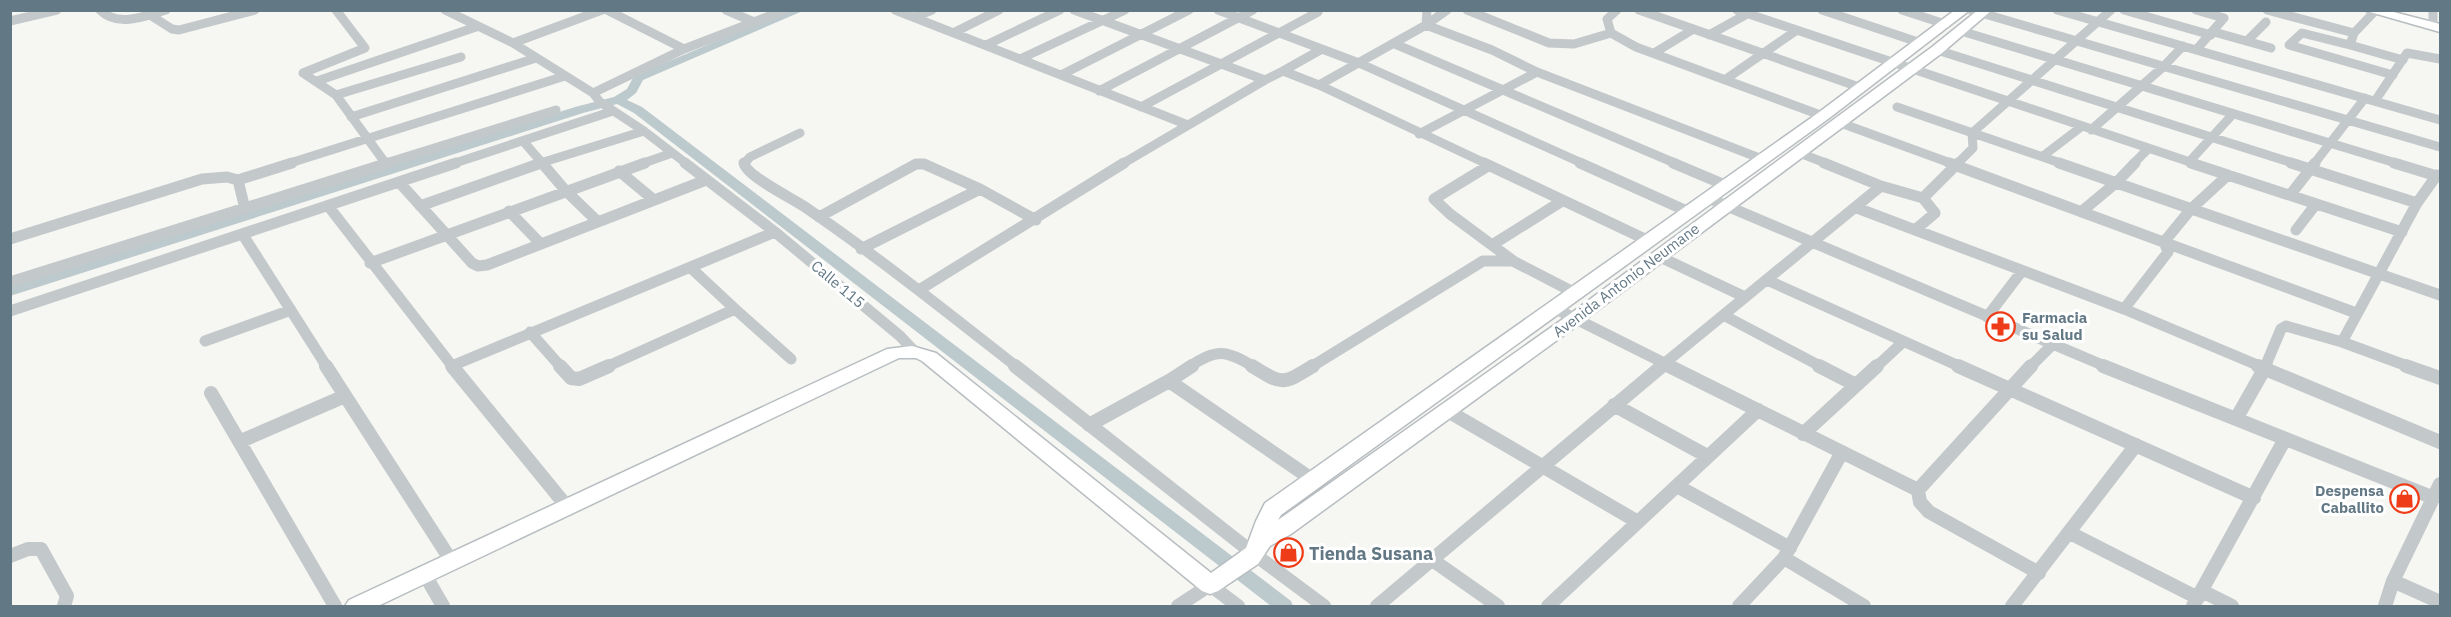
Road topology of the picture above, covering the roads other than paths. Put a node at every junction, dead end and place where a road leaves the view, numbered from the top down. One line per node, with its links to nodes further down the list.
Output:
1 (57, 10): 40 (street)
2 (100, 10): 37 (street)
3 (166, 10): 37 (street)
4 (255, 10): 37 (street)
5 (336, 10): 91 (street)
6 (445, 10): 47 (street, Calle 115)
7 (604, 10): 60 (street); 68 (street)
8 (726, 10): 42 (street)
9 (785, 10): 42 (street)
10 (895, 10): 38 (street)
11 (932, 10): 38 (street)
12 (999, 10): 51 (street)
13 (1060, 10): 62 (street)
14 (1074, 10): 43 (street)
15 (1125, 10): 43 (street)
16 (1189, 10): 56 (street)
17 (1218, 10): 39 (street)
18 (1253, 10): 39 (street)
19 (1427, 10): 46 (street)
20 (1447, 10): 46 (street)
21 (1467, 10): 53 (street)
22 (1617, 10): 53 (street)
23 (1639, 10): 49 (street)
24 (1737, 10): 36 (street)
25 (1902, 10): 48 (street)
26 (2057, 10): 44 (street)
27 (2111, 10): 44 (street)
28 (2124, 10): 54 (street)
29 (2196, 10): 54 (street)
30 (2267, 10): 55 (street)
31 (2391, 10): 41 (street)
32 (1827, 11): 64 (street)
33 (1976, 11): 48 (street, Avenida Antonio Neumane); 59 (street)
34 (2373, 11): 41 (street); 55 (street)
35 (1317, 12): 52 (street)
36 (1747, 14): 50 (street); 57 (street)
37 (150, 15)
38 (915, 17): 51 (street)
39 (1240, 17): 52 (street); 66 (street)
40 (10, 21)
41 (2437, 21)
42 (754, 22): 68 (street)
43 (1103, 22): 56 (street); 75 (street)
44 (2098, 22): 59 (street); 65 (street)
45 (2266, 22): 58 (street)
46 (1426, 24): 61 (street); 85 (street)
47 (476, 27): 60 (street, Calle 115); 91 (street)
48 (1953, 28): 64 (street, Avenida Antonio Neumane); 78 (street)
49 (1692, 30): 57 (street); 71 (street)
50 (1797, 30): 72 (street); 80 (street)
51 (955, 32): 62 (street)
52 (1278, 32): 69 (street); 81 (street)
53 (1611, 33): 71 (street)
54 (2212, 33): 58 (street); 70 (street)
55 (2354, 33): 63 (street)
56 (1140, 35): 66 (street); 86 (street)
57 (1709, 35): 72 (street)
58 (2247, 41): 67 (street)
59 (2077, 42): 78 (street); 82 (street)
60 (513, 43): 74 (street, Calle 115)
61 (1395, 44): 79 (street); 97 (street)
62 (986, 45): 75 (street)
63 (2350, 45): 77 (street); 87 (street)
64 (1929, 46): 80 (street, Avenida Antonio Neumane); 83 (street, Avenida Antonio Neumane); 92 (street)
65 (2183, 46): 70 (street); 82 (street)
66 (1177, 48): 81 (street); 96 (street)
67 (2271, 48)
68 (684, 49): 98 (street)
69 (1322, 49): 79 (street); 84 (street)
70 (2196, 50): 100 (street)
71 (1654, 53): 89 (street)
72 (1762, 53): 89 (street); 95 (street)
73 (461, 57): 99 (street)
74 (536, 58): 88 (street, Calle 115); 109 (street)
75 (1020, 59): 86 (street)
76 (2440, 59): 77 (street)
77 (2403, 60): 87 (street)
78 (2056, 61): 92 (street); 94 (street)
79 (1359, 63): 93 (street); 107 (street)
80 (1893, 63): 83 (street); 95 (street, Avenida Antonio Neumane)
81 (1218, 64): 90 (street); 103 (street)
82 (2163, 67): 94 (street); 111 (street)
83 (1910, 69): 101 (street); 110 (street, Avenida Antonio Neumane)
84 (1283, 71): 90 (street); 93 (street)
85 (1537, 72): 97 (street); 128 (street)
86 (1061, 75): 96 (street)
87 (2392, 75): 100 (street)
88 (565, 76): 98 (street, Calle 115); 120 (street)
89 (1726, 79): 110 (street)
90 (1265, 80): 113 (street)
91 (317, 81): 99 (street)
92 (2031, 81): 101 (street); 105 (street)
93 (1319, 86): 118 (street)
94 (2139, 86): 105 (street); 108 (street)
95 (1860, 87): 110 (street, Avenida Antonio Neumane)
96 (1099, 91): 103 (street)
97 (1502, 91): 107 (street); 142 (street)
98 (593, 93): 102 (street, Calle 115)
99 (336, 95): 109 (street)
100 (2370, 99): 111 (street); 112 (street)
101 (2008, 103): 114 (street); 117 (street)
102 (607, 107): 115 (street, Calle 115); 121 (street)
103 (1141, 107): 113 (street)
104 (1897, 107): 117 (street)
105 (2118, 108): 114 (street); 119 (street)
106 (556, 110): 130 (street)
107 (1463, 110): 118 (street); 160 (street)
108 (2233, 114): 119 (street); 122 (street)
109 (351, 117): 120 (street)
110 (1831, 119): 125 (street, Avenida Antonio Neumane); 128 (street, Avenida Antonio Neumane); 133 (street)
111 (2349, 120): 122 (street); 123 (street)
112 (2440, 120)
113 (1188, 125): 163 (street)
114 (2086, 128): 124 (street); 127 (street)
115 (644, 131): 126 (street, Calle 115); 131 (street)
116 (800, 133): 162 (street)
117 (1972, 133): 127 (street); 133 (street)
118 (1419, 134): 132 (street)
119 (2213, 138): 129 (street); 134 (street)
120 (369, 140): 130 (street); 138 (street)
121 (523, 141): 131 (street); 140 (street)
122 (2332, 143): 134 (street); 137 (street)
123 (2440, 147)
124 (2148, 149): 129 (street); 141 (street)
125 (1797, 152): 143 (street); 154 (street, Avenida Antonio Neumane)
126 (672, 153): 135 (street); 139 (street, Calle 115)
127 (2043, 156): 141 (street)
128 (1762, 159): 142 (street, Avenida Antonio Neumane)
129 (2189, 162): 136 (street)
130 (387, 164): 158 (street)
131 (541, 164): 145 (street); 153 (street)
132 (1488, 166): 150 (street); 175 (street)
133 (1955, 166): 148 (street); 161 (street)
134 (2310, 169): 146 (street); 151 (street)
135 (619, 171): 145 (street); 149 (street)
136 (2228, 175): 146 (street); 157 (street)
137 (2439, 176): 151 (street)
138 (238, 180): 158 (street); 171 (street)
139 (706, 180): 149 (street); 167 (street, Calle 115)
140 (399, 182): 153 (street); 155 (street)
141 (2117, 182): 157 (street); 161 (street)
142 (1725, 185): 147 (street, Avenida Antonio Neumane)
143 (1881, 186): 148 (street); 156 (street)
144 (980, 189): 162 (street); 163 (street); 176 (street)
145 (565, 190): 159 (street); 164 (street)
146 (2290, 195): 152 (street)
147 (1708, 198): 154 (street); 160 (street, Avenida Antonio Neumane)
148 (1923, 198): 165 (street)
149 (654, 200): 164 (street)
150 (1562, 201): 175 (street); 177 (street)
151 (2417, 203): 168 (street)
152 (2316, 204): 166 (street); 168 (street)
153 (420, 206): 169 (street)
154 (1725, 206): 174 (street); 177 (street, Avenida Antonio Neumane)
155 (329, 207): 170 (street); 179 (street)
156 (1857, 208): 165 (street); 174 (street)
157 (2191, 209): 172 (street); 182 (street)
158 (245, 210): 184 (street)
159 (509, 211): 169 (street); 173 (street)
160 (1689, 212): 177 (street, Avenida Antonio Neumane)
161 (2081, 212): 172 (street)
162 (819, 217): 176 (street)
163 (1036, 220): 185 (street)
164 (597, 221): 173 (street)
165 (1915, 230): 181 (street)
166 (2296, 230)
167 (775, 232): 180 (street); 203 (street, Calle 115)
168 (2402, 232): 182 (street)
169 (445, 234): 173 (street); 179 (street)
170 (243, 235): 192 (street); 193 (street)
171 (10, 239)
172 (2164, 242): 191 (street); 194 (street)
173 (540, 243)
174 (1811, 243): 183 (street); 196 (street)
175 (1492, 245): 178 (street)
176 (861, 249): 185 (street)
177 (1654, 249): 186 (street, Avenida Antonio Neumane); 188 (street); 197 (street, Avenida Antonio Neumane)
178 (1513, 261): 186 (street); 209 (street)
179 (370, 263): 206 (street)
180 (691, 268): 190 (street); 198 (street)
181 (2022, 271): 191 (street); 196 (street)
182 (2379, 275): 187 (street); 194 (street)
183 (1767, 280): 188 (street); 200 (street)
184 (10, 282)
185 (919, 290): 218 (street)
186 (1575, 293): 189 (street, Avenida Antonio Neumane)
187 (2440, 296)
188 (1745, 297): 195 (street)
189 (1554, 308): 197 (street); 227 (street, Avenida Antonio Neumane)
190 (735, 309): 198 (street); 204 (street)
191 (2124, 309): 207 (street)
192 (291, 310): 199 (street); 213 (street)
193 (10, 311)
194 (2356, 313): 201 (street)
195 (1725, 316): 205 (street); 210 (street)
196 (1987, 317): 202 (street)
197 (1576, 318): 205 (street); 215 (street, Avenida Antonio Neumane)
198 (530, 332): 206 (street)
199 (205, 340)
200 (1903, 342): 210 (street); 211 (street)
201 (2342, 342): 207 (street); 208 (street)
202 (2052, 345): 211 (street); 217 (street)
203 (915, 352): 233 (street); 244 (street, Calle 115)
204 (791, 359)
205 (1666, 363): 214 (street); 216 (street)
206 (454, 365): 233 (street)
207 (2265, 367): 217 (street); 222 (street)
208 (2440, 378)
209 (1169, 381): 218 (street); 227 (street)
210 (1856, 385): 219 (street)
211 (2009, 388): 223 (street); 230 (street)
212 (211, 393): 221 (street)
213 (345, 396): 221 (street); 240 (street)
214 (1614, 405): 225 (street); 226 (street)
215 (1446, 410): 226 (street); 236 (street, Avenida Antonio Neumane)
216 (1758, 410): 219 (street); 225 (street)
217 (2236, 420): 220 (street)
218 (1089, 425): 236 (street)
219 (1803, 434): 224 (street)
220 (2285, 439): 231 (street); 232 (street)
221 (241, 441): 248 (street)
222 (2440, 442)
223 (2136, 445): 231 (street); 235 (street)
224 (1842, 452): 230 (street); 237 (street)
225 (1707, 456): 229 (street)
226 (1542, 466): 234 (street); 239 (street)
227 (1313, 480): 236 (street, Avenida Antonio Neumane)
228 (2440, 484): 232 (street)
229 (1677, 486): 234 (street); 237 (street)
230 (1918, 490): 241 (street)
231 (2254, 498): 245 (street)
232 (2434, 498): 243 (street)
233 (568, 508): 240 (street)
234 (1638, 522): 256 (street)
235 (2070, 532): 241 (street); 245 (street)
236 (1255, 551): 244 (street, Avenida Antonio Neumane); 253 (street)
237 (1787, 553): 257 (street); 258 (street)
238 (10, 556): 247 (street)
239 (1431, 559): 254 (street); 255 (street)
240 (452, 562): 242 (street)
241 (2039, 573): 259 (street)
242 (425, 575): 249 (street); 250 (street)
243 (2393, 581): 246 (street); 261 (street)
244 (1213, 582): 251 (street, Avenida Antonio Neumane); 252 (street)
245 (2198, 599): 260 (street)
246 (2440, 602)
247 (64, 606)
248 (335, 606)
249 (357, 606)
250 (443, 606)
251 (1178, 606)
252 (1238, 606)
253 (1324, 606)
254 (1377, 606)
255 (1498, 606)
256 (1548, 606)
257 (1739, 606)
258 (1864, 606)
259 (2013, 606)
260 (2232, 606)
261 (2385, 606)

